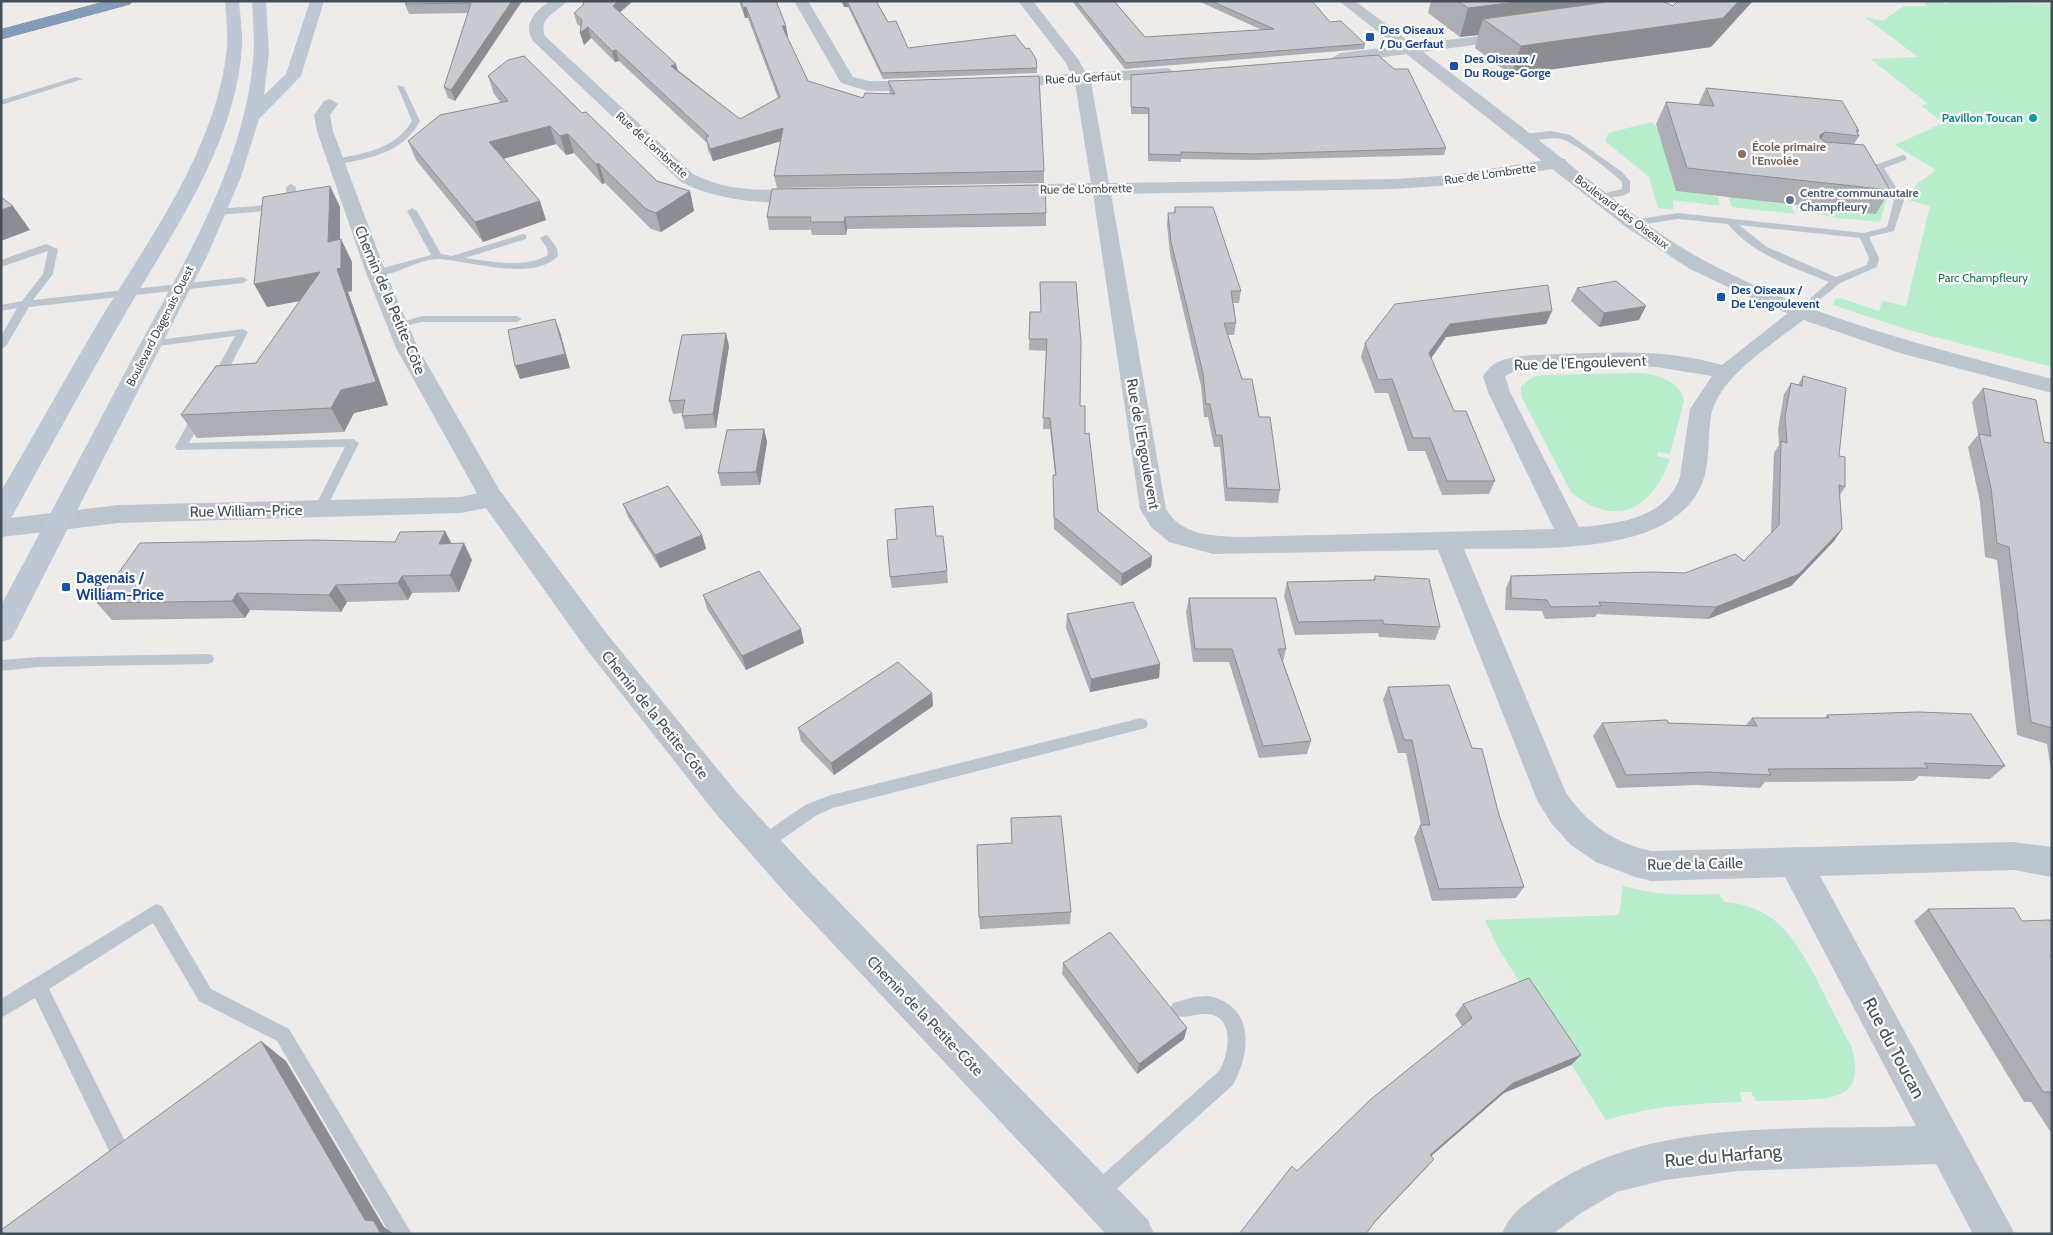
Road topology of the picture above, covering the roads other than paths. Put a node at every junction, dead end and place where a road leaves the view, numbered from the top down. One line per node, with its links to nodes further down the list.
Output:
1 (125, 1): 10 (highway)
2 (232, 1): 47 (main road)
3 (259, 1): 21 (main road, Boulevard Dagenais Ouest)
4 (317, 1): 21 (main road)
5 (560, 1): 31 (street, Rue de L'ombrette)
6 (802, 1): 17 (street)
7 (1025, 1): 15 (street, Rue de l'Engoulevent)
8 (1346, 1): 11 (street, Boulevard des Oiseaux)
9 (1532, 34): 11 (street)
10 (1, 35)
11 (1410, 50): 12 (street); 22 (street, Boulevard des Oiseaux)
12 (1327, 60)
13 (1181, 72): 15 (street, Rue du Gerfaut)
14 (79, 79): 19 (lane)
15 (1082, 79): 16 (street, Rue du Gerfaut); 29 (street, Rue de l'Engoulevent)
16 (986, 83)
17 (938, 85)
18 (400, 87): 24 (lane)
19 (1, 103)
20 (330, 104): 24 (street, Chemin de la Petite-Côte)
21 (251, 118): 34 (main road, Boulevard Dagenais Ouest)
22 (1524, 137): 25 (street, Boulevard des Oiseaux); 32 (lane)
23 (1903, 158): 27 (lane)
24 (335, 162): 43 (street, Chemin de la Petite-Côte)
25 (1559, 163): 29 (street, Rue de L'ombrette); 32 (street, Boulevard des Oiseaux)
26 (1851, 164): 27 (lane)
27 (1879, 167): 37 (lane)
28 (291, 187): 34 (lane)
29 (1100, 189): 30 (street, Rue de L'ombrette); 65 (street, Rue de l'Engoulevent)
30 (994, 191)
31 (828, 194)
32 (1601, 197): 36 (street, Boulevard des Oiseaux)
33 (412, 211): 40 (lane)
34 (216, 212): 46 (main road, Boulevard Dagenais Ouest)
35 (1730, 221): 36 (lane); 37 (lane); 45 (lane)
36 (1633, 223): 51 (street, Boulevard des Oiseaux)
37 (1864, 236): 45 (lane)
38 (522, 237): 41 (lane)
39 (545, 238): 41 (lane)
40 (436, 256): 41 (lane); 43 (lane)
41 (452, 259)
42 (1, 264): 48 (lane)
43 (376, 273): 54 (street, Chemin de la Petite-Côte)
44 (243, 280): 46 (lane)
45 (1836, 281): 51 (lane)
46 (180, 286): 47 (lane); 55 (main road, Boulevard Dagenais Ouest)
47 (127, 292): 48 (lane); 61 (main road)
48 (25, 304): 50 (lane); 56 (lane)
49 (446, 306): 52 (lane)
50 (1, 308)
51 (1800, 313): 57 (street, Rue de l'Engoulevent); 58 (street, Boulevard des Oiseaux)
52 (447, 319): 53 (lane); 54 (lane)
53 (517, 319)
54 (397, 325): 59 (street, Chemin de la Petite-Côte)
55 (150, 344): 60 (lane); 62 (main road, Boulevard Dagenais Ouest)
56 (1, 346)
57 (1727, 373): 64 (street, Rue de l'Engoulevent); 64 (street, Rue de l'Engoulevent)
58 (2052, 386)
59 (492, 498): 60 (street, Rue William-Price); 70 (street, Chemin de la Petite-Côte)
60 (320, 509): 62 (street, Rue William-Price)
61 (1, 513)
62 (60, 520): 63 (street, Rue William-Price); 66 (main road, Boulevard Dagenais Ouest)
63 (1, 528)
64 (1571, 537): 65 (street, Rue de l'Engoulevent)
65 (1448, 540): 71 (street, Rue de la Caille)
66 (1, 632)
67 (207, 659): 68 (lane)
68 (1, 666)
69 (1142, 724): 70 (lane)
70 (762, 844): 78 (street, Chemin de la Petite-Côte)
71 (1794, 861): 72 (street, Rue de la Caille); 76 (street, Rue du Toucan)
72 (2052, 862)
73 (38, 986): 74 (lane); 77 (lane); 79 (lane)
74 (1, 1008)
75 (1179, 1009): 78 (lane)
76 (1945, 1144): 81 (street, Rue du Harfang); 82 (street, Rue du Toucan)
77 (119, 1150)
78 (1096, 1194): 80 (street, Chemin de la Petite-Côte)
79 (402, 1234)
80 (1134, 1234)
81 (1522, 1234)
82 (1995, 1234)

